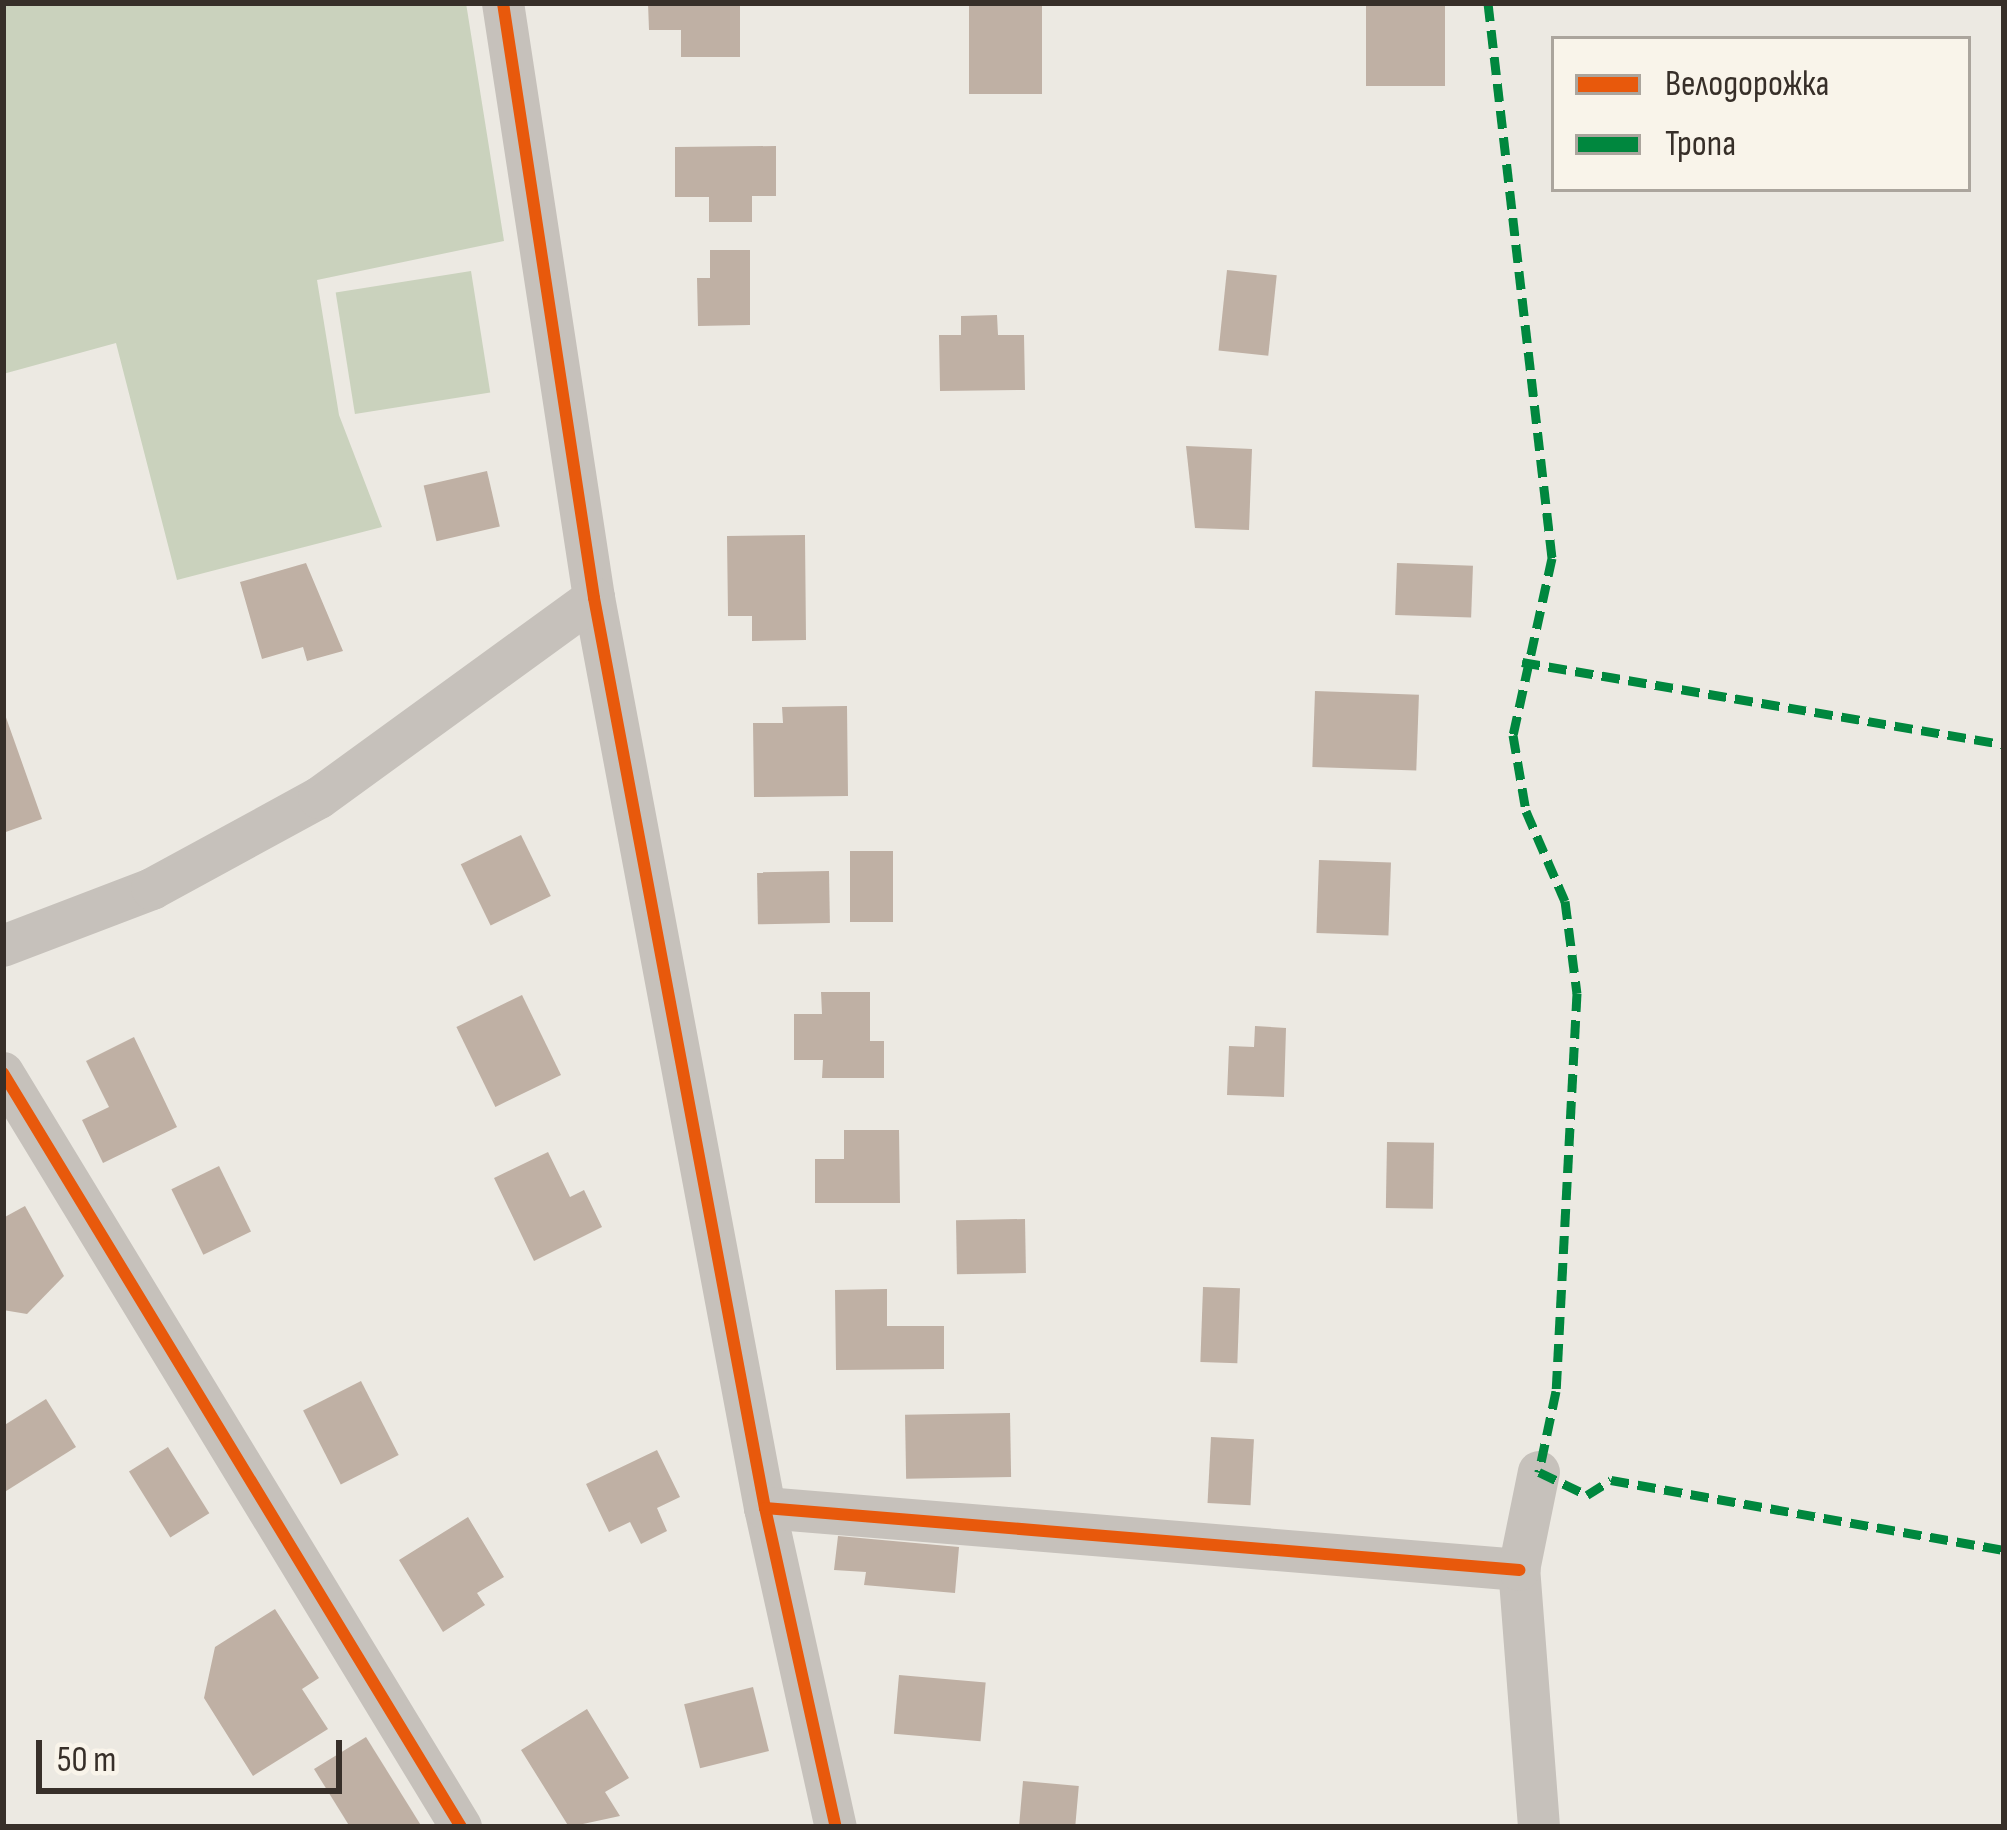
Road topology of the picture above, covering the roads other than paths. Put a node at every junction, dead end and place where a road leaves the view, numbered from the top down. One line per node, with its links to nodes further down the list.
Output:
1 (503, 3): 2 (street)
2 (594, 598): 3 (street); 6 (street)
3 (3, 946)
4 (3, 1073): 8 (street)
5 (1539, 1472): 7 (street)
6 (765, 1508): 7 (street); 9 (street)
7 (1520, 1570): 10 (street)
8 (461, 1827)
9 (836, 1827)
10 (1539, 1827)

